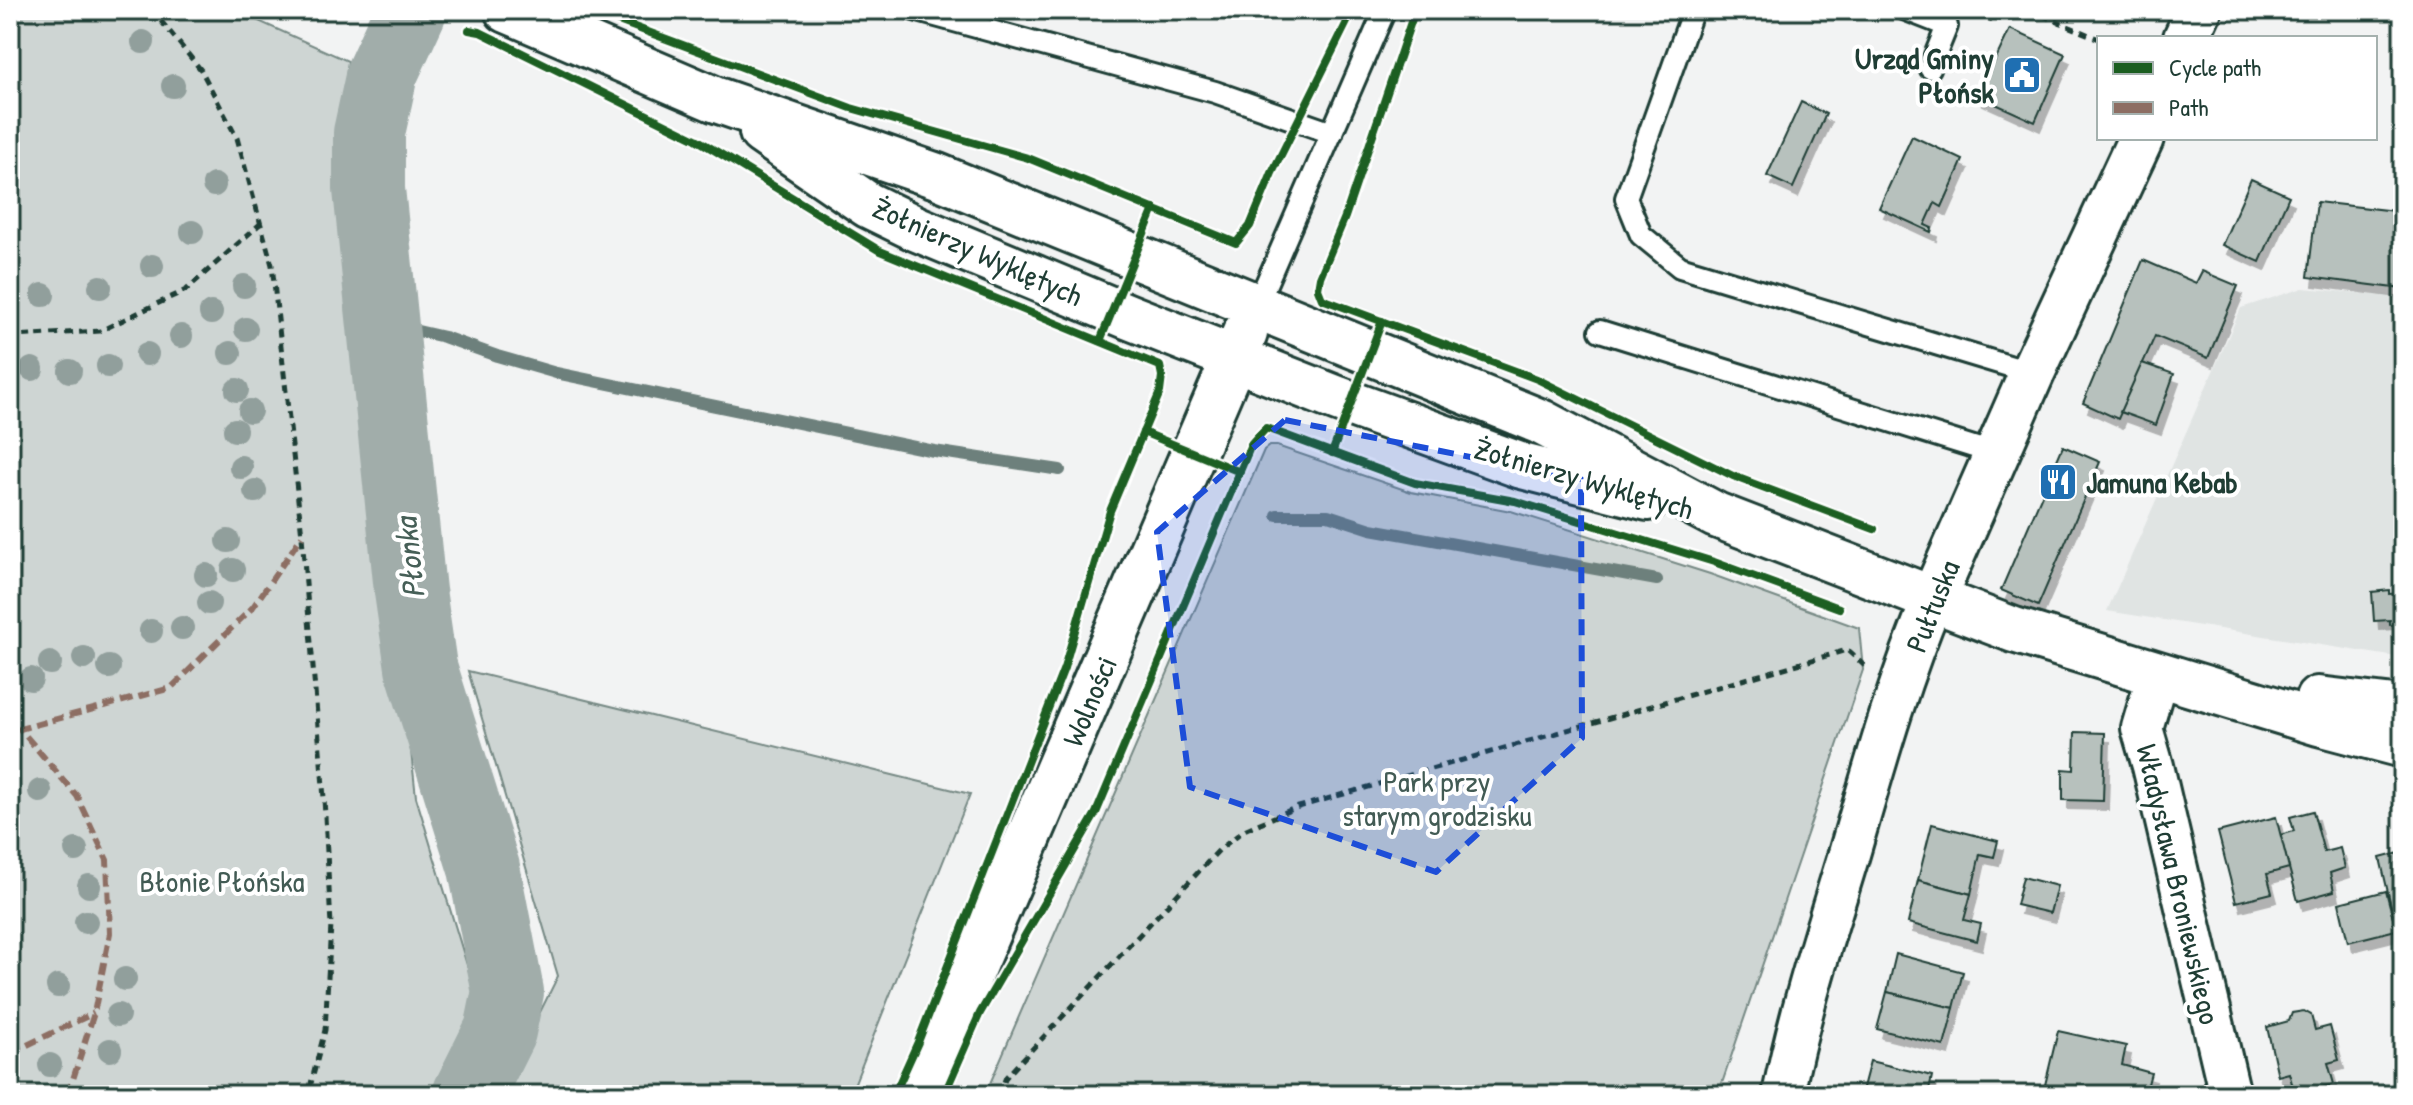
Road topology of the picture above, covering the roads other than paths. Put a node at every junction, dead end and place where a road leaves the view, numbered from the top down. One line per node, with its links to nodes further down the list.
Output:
1 (507, 10): 9 (street, Żołnierzy Wyklętych)
2 (914, 10): 10 (lane)
3 (1385, 10): 10 (lane)
4 (1693, 10): 15 (lane)
5 (1906, 10): 8 (lane)
6 (2199, 10): 7 (street)
7 (2187, 36)
8 (1930, 68)
9 (714, 99): 12 (street, Żołnierzy Wyklętych); 14 (street, Żołnierzy Wyklętych)
10 (1332, 133): 12 (lane)
11 (2140, 140): 15 (street, Pułtuska)
12 (1256, 307): 14 (street, Wolności); 17 (street, Żołnierzy Wyklętych)
13 (1600, 331): 16 (lane)
14 (1235, 359): 17 (street, Żołnierzy Wyklętych); 22 (street, Wolności)
15 (2032, 373): 16 (street, Pułtuska)
16 (1996, 454): 18 (street, Pułtuska)
17 (1716, 515): 18 (street, Żołnierzy Wyklętych)
18 (1933, 599): 19 (street, Żołnierzy Wyklętych); 23 (street, Pułtuska)
19 (2158, 674): 20 (street, Żołnierzy Wyklętych); 21 (street, Żołnierzy Wyklętych); 24 (street, Władysława Broniewskiego)
20 (2403, 709)
21 (2403, 745)
22 (918, 1095)
23 (1783, 1095)
24 (2230, 1095)

